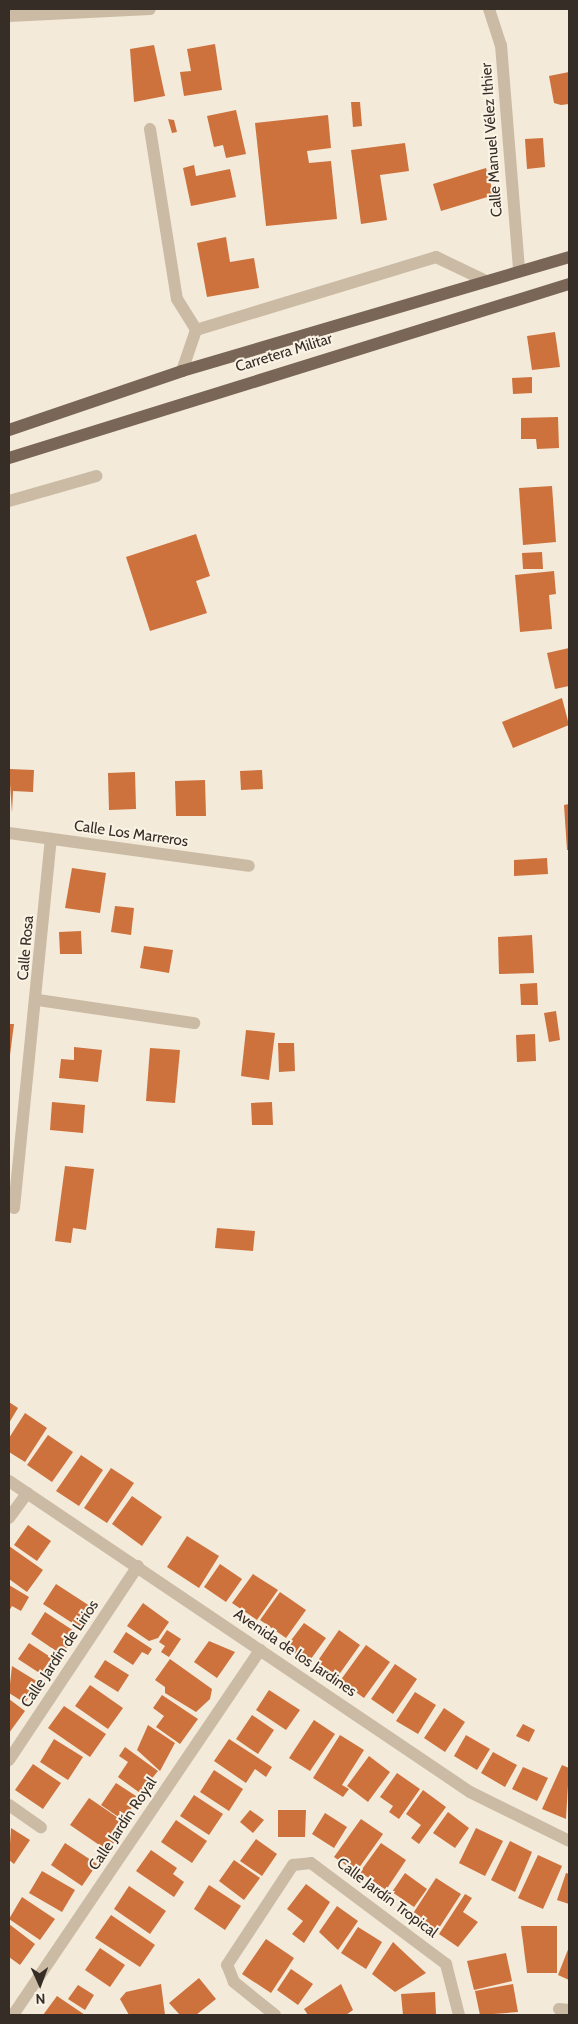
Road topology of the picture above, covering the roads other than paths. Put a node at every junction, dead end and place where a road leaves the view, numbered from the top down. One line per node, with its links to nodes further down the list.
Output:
1 (150, 9): 3 (street)
2 (489, 9): 6 (street, Calle Manuel Vélez Ithier)
3 (9, 16)
4 (150, 129): 9 (street)
5 (569, 258): 6 (main road, Carretera Militar)
6 (519, 270): 7 (main road, Carretera Militar)
7 (484, 280): 9 (street); 10 (main road, Carretera Militar)
8 (569, 284): 12 (main road, Carretera Militar)
9 (196, 330): 10 (street)
10 (182, 371): 11 (main road, Carretera Militar)
11 (9, 430)
12 (9, 458)
13 (96, 476): 14 (street)
14 (9, 501)
15 (9, 832): 16 (street, Calle Los Marreros)
16 (52, 839): 17 (street, Calle Los Marreros); 18 (street, Calle Rosa)
17 (249, 866)
18 (38, 1000): 19 (street); 20 (street, Calle Rosa)
19 (194, 1023)
20 (14, 1208)
21 (9, 1481): 22 (street, Avenida de los Jardines)
22 (27, 1493): 23 (street); 24 (street, Avenida de los Jardines)
23 (9, 1518)
24 (138, 1566): 25 (street, Avenida de los Jardines); 26 (street, Calle Jardín de Lirios)
25 (260, 1650): 29 (street, Avenida de los Jardines); 30 (street, Calle Jardín Royal)
26 (9, 1760)
27 (9, 1805): 28 (street)
28 (41, 1827)
29 (569, 1841)
30 (13, 2015)
31 (275, 2015): 32 (street, Calle Jardín Tropical)
32 (459, 2015)

